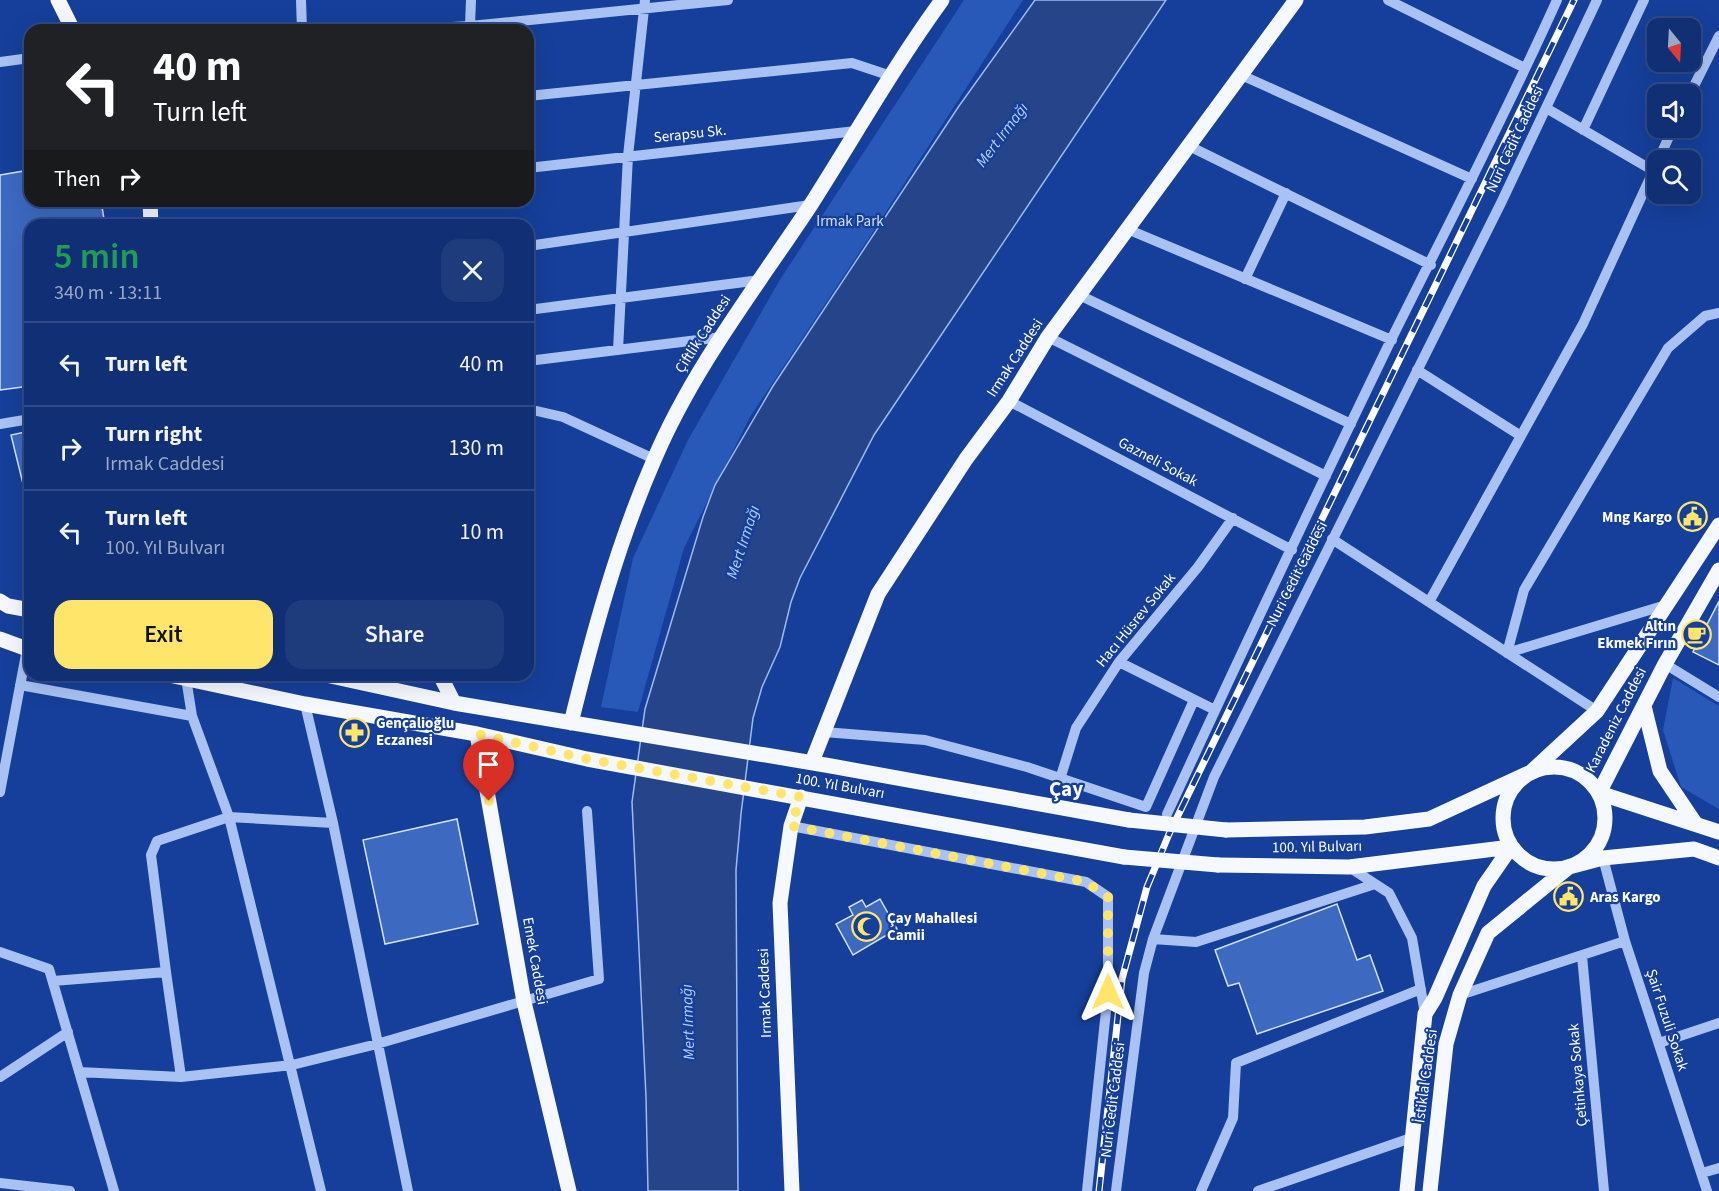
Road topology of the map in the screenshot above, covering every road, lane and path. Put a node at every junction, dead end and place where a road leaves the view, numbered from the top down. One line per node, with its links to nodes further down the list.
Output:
1 (58, 0): 12 (main road)
2 (301, 0): 13 (street)
3 (471, 0): 14 (street)
4 (728, 0): 11 (street)
5 (1296, 0): 20 (main road, Irmak Caddesi)
6 (1388, 0): 19 (street)
7 (1597, 0): 25 (street, Nuri Cedit Caddesi)
8 (1644, 0): 26 (street)
9 (937, 1): 21 (main road, Çiftlik Caddesi)
10 (1554, 1): 19 (street, Nuri Cedit Caddesi)
11 (645, 4): 15 (street); 23 (street)
12 (71, 24)
13 (302, 24)
14 (470, 24)
15 (486, 24)
16 (1719, 36): 22 (street)
17 (24, 59): 18 (street)
18 (0, 62)
19 (1525, 68): 32 (street, Nuri Cedit Caddesi)
20 (1239, 75): 28 (main road, Irmak Caddesi); 32 (street)
21 (891, 76): 23 (street); 27 (main road, Çiftlik Caddesi)
22 (1695, 84)
23 (634, 85): 24 (street); 29 (street)
24 (534, 95)
25 (1546, 108): 26 (street); 51 (street, Nuri Cedit Caddesi)
26 (1583, 130): 31 (street)
27 (856, 131): 29 (street, Serapsu Sk.); 35 (main road, Çiftlik Caddesi)
28 (1187, 145): 34 (street); 36 (main road, Irmak Caddesi)
29 (628, 156): 30 (street, Serapsu Sk.); 37 (street)
30 (534, 167)
31 (1647, 167)
32 (1472, 179): 39 (street, Nuri Cedit Caddesi)
33 (1647, 181): 57 (street)
34 (1286, 193): 39 (street); 40 (street)
35 (810, 205): 37 (street); 41 (main road, Çiftlik Caddesi)
36 (1126, 228): 40 (street); 42 (main road, Irmak Caddesi)
37 (623, 232): 38 (street); 43 (street)
38 (534, 245)
39 (1431, 265): 48 (street, Nuri Cedit Caddesi)
40 (1245, 279): 48 (street)
41 (760, 280): 43 (street); 46 (main road, Çiftlik Caddesi)
42 (1079, 295): 47 (main road, Irmak Caddesi); 56 (street)
43 (622, 298): 44 (street); 49 (street)
44 (534, 309)
45 (1717, 310): 71 (street)
46 (722, 337): 49 (street); 58 (main road, Çiftlik Caddesi)
47 (1048, 337): 52 (main road, Irmak Caddesi); 59 (street)
48 (1392, 340): 56 (street, Nuri Cedit Caddesi)
49 (618, 350): 50 (street)
50 (534, 360)
51 (1417, 370): 57 (street); 62 (street, Nuri Cedit Caddesi)
52 (1009, 401): 60 (street, Gazneli Sokak); 89 (main road, Irmak Caddesi)
53 (534, 410): 58 (street)
54 (24, 420): 55 (street)
55 (0, 424)
56 (1351, 424): 59 (street, Nuri Cedit Caddesi)
57 (1521, 436): 66 (street)
58 (654, 459): 88 (main road, Çiftlik Caddesi)
59 (1326, 476): 63 (street, Nuri Cedit Caddesi)
60 (1233, 518): 63 (street, Gazneli Sokak); 72 (street, Hacı Hüsrev Sokak)
61 (1719, 525): 67 (main road, Karadeniz Caddesi)
62 (1332, 539): 66 (street); 111 (street, Nuri Cedit Caddesi)
63 (1292, 550): 85 (street, Nuri Cedit Caddesi)
64 (1719, 570): 73 (main road, Karadeniz Caddesi)
65 (0, 601): 68 (main road)
66 (1429, 602): 71 (street)
67 (1666, 605): 71 (street); 86 (main road, Karadeniz Caddesi)
68 (24, 609)
69 (0, 639): 70 (main road)
70 (24, 648)
71 (1507, 653): 86 (street)
72 (1119, 662): 81 (street); 94 (street, Hacı Hüsrev Sokak)
73 (1665, 664): 80 (street); 84 (main road, Karadeniz Caddesi)
74 (24, 667): 79 (street)
75 (186, 681): 87 (street)
76 (200, 681): 83 (main road, 100. Yıl Bulvarı)
77 (353, 681): 82 (main road, 100. Yıl Bulvarı)
78 (443, 681): 82 (main road)
79 (20, 685): 87 (street); 91 (street)
80 (1719, 697)
81 (1194, 700): 85 (street); 94 (street)
82 (454, 703): 88 (main road, 100. Yıl Bulvarı)
83 (306, 704): 90 (main road, 100. Yıl Bulvarı); 101 (street)
84 (1644, 706): 96 (main road, Karadeniz Caddesi); 102 (main road)
85 (1214, 709): 99 (street, Nuri Cedit Caddesi)
86 (1597, 711): 93 (main road, Karadeniz Caddesi)
87 (192, 716): 100 (street)
88 (572, 723): 92 (main road, 100. Yıl Bulvarı)
89 (824, 732): 92 (main road, Irmak Caddesi); 94 (street)
90 (477, 734): 97 (main road, 100. Yıl Bulvarı); 119 (main road, Emek Caddesi)
91 (4, 745): 95 (street)
92 (812, 762): 93 (main road, 100. Yıl Bulvarı, bridge)
93 (1531, 772): 96 (main road); 105 (main road)
94 (1060, 779)
95 (0, 792)
96 (1599, 793): 102 (main road); 109 (main road)
97 (801, 797): 103 (main road, Irmak Caddesi); 108 (main road, 100. Yıl Bulvarı, bridge)
98 (587, 811): 119 (street)
99 (1167, 814)
100 (229, 817): 101 (street); 115 (street); 125 (street)
101 (333, 823): 124 (street)
102 (1695, 823): 104 (main road)
103 (791, 826): 138 (main road, Irmak Caddesi); 139 (street, Nuri Cedit Caddesi)
104 (1719, 832)
105 (1511, 847): 108 (main road, 100. Yıl Bulvarı); 109 (main road); 120 (main road, İstiklal Caddesi)
106 (1603, 858): 107 (main road); 109 (main road); 112 (street, Şair Fuzuli Sokak)
107 (1719, 858)
108 (1349, 867): 110 (street)
109 (1569, 867): 118 (main road, İstiklal Caddesi)
110 (1375, 884): 111 (street); 117 (street)
111 (1153, 939): 140 (street, Nuri Cedit Caddesi)
112 (1625, 942): 114 (street); 123 (street, Şair Fuzuli Sokak)
113 (2, 954): 116 (street)
114 (1582, 956): 118 (street); 145 (street, Çetinkaya Sokak)
115 (166, 972): 116 (street); 128 (street)
116 (53, 981): 122 (street)
117 (1421, 989): 120 (street); 141 (street)
118 (1460, 995): 144 (main road, İstiklal Caddesi)
119 (524, 1002): 124 (street); 137 (main road, Emek Caddesi)
120 (1425, 1014): 129 (main road, İstiklal Caddesi)
121 (1719, 1023): 123 (street)
122 (68, 1032): 126 (street); 127 (street)
123 (1659, 1042): 131 (street, Şair Fuzuli Sokak)
124 (377, 1044): 125 (street); 136 (street)
125 (292, 1065): 128 (street); 135 (street)
126 (79, 1072): 128 (street); 134 (street)
127 (0, 1077)
128 (181, 1077)
129 (1411, 1138): 142 (street); 143 (main road, İstiklal Caddesi)
130 (1719, 1168): 131 (street)
131 (1702, 1173): 146 (street, Şair Fuzuli Sokak)
132 (0, 1183): 133 (street)
133 (70, 1191)
134 (114, 1191)
135 (321, 1191)
136 (408, 1191)
137 (569, 1191)
138 (792, 1191)
139 (1087, 1191)
140 (1116, 1191)
141 (1201, 1191)
142 (1258, 1191)
143 (1407, 1191)
144 (1430, 1191)
145 (1604, 1191)
146 (1707, 1191)

